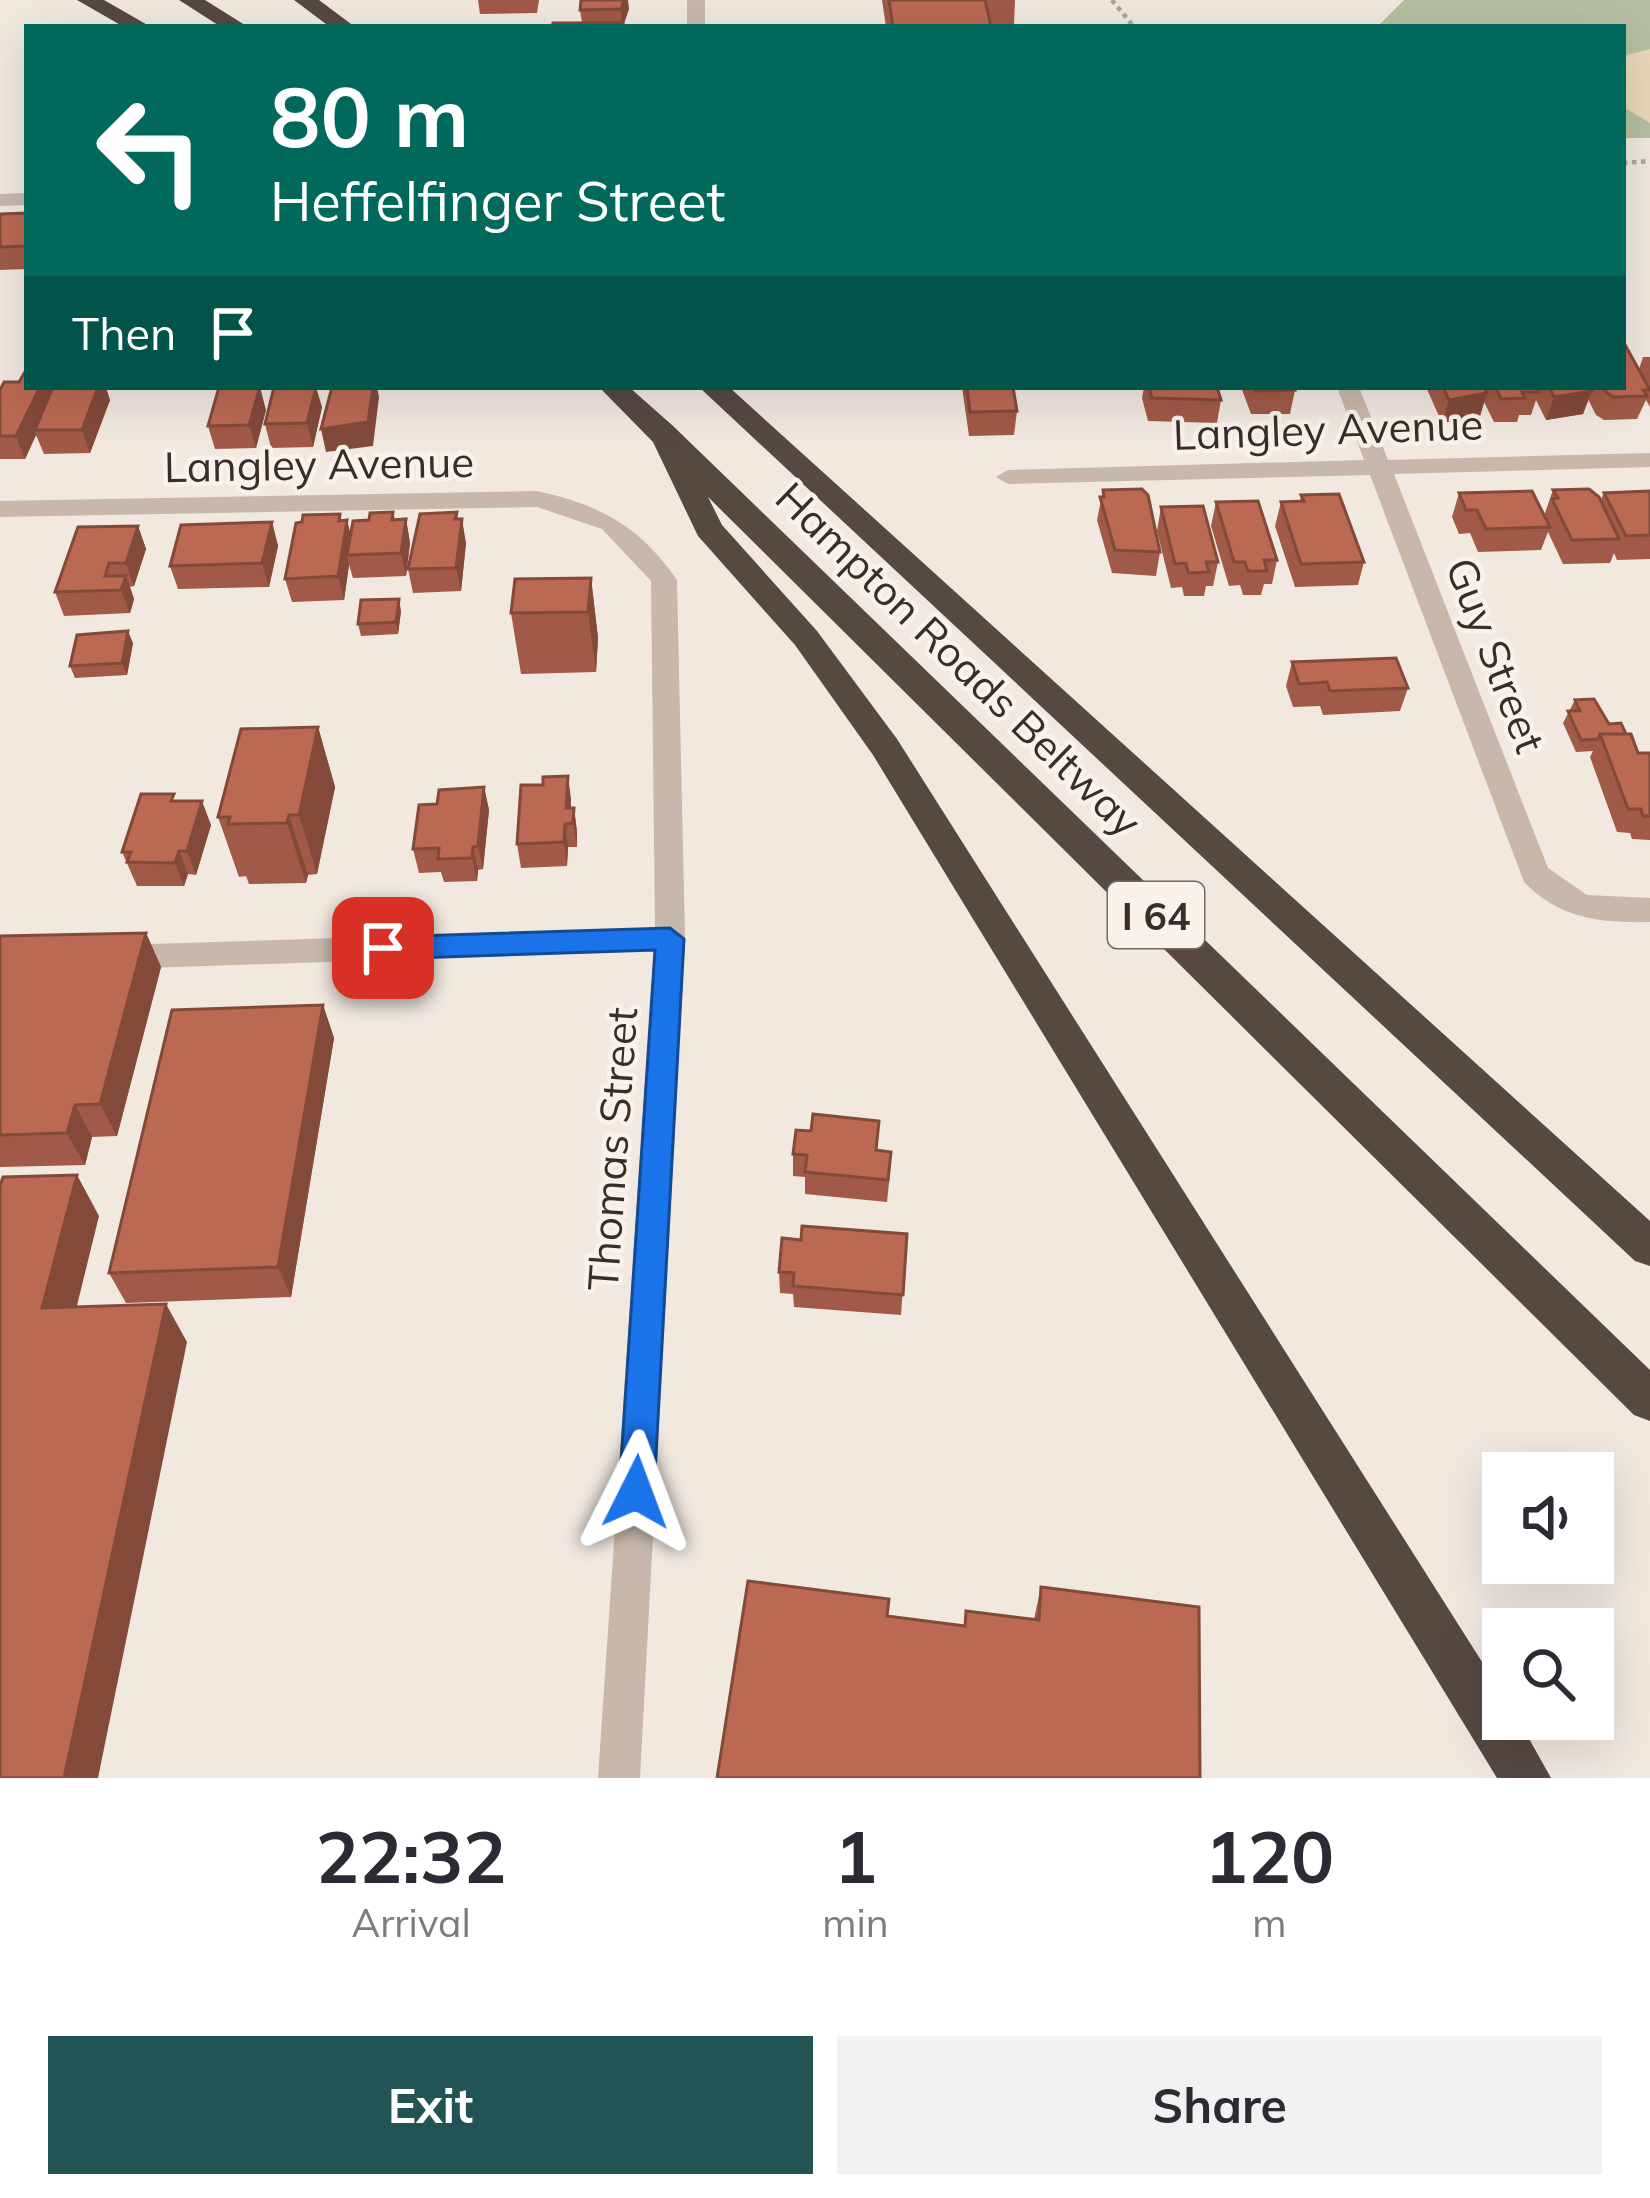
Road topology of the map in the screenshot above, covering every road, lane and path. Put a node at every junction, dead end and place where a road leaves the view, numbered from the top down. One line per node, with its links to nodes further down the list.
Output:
1 (88, 0): 5 (highway)
2 (190, 0): 6 (highway)
3 (305, 0): 7 (highway)
4 (1112, 0): 8 (path)
5 (134, 24)
6 (232, 24)
7 (340, 24)
8 (1132, 24)
9 (617, 390): 13 (highway, Hampton Roads Beltway / I 64)
10 (716, 390): 18 (highway, Hampton Roads Beltway / I 64)
11 (750, 390): 18 (highway)
12 (1349, 390): 15 (street, Guy Street)
13 (662, 430): 24 (highway, Hampton Roads Beltway / I 64); 25 (highway)
14 (1650, 460): 15 (street, Langley Avenue)
15 (1379, 466): 16 (street, Langley Avenue); 20 (street, Guy Street)
16 (1008, 477)
17 (0, 509): 19 (street, Langley Avenue)
18 (866, 526): 23 (highway, Hampton Roads Beltway / I 64)
19 (631, 535): 21 (street, Thomas Street)
20 (1650, 910)
21 (670, 939): 22 (street); 26 (street, Thomas Street)
22 (96, 957)
23 (1650, 1248)
24 (1650, 1400)
25 (1479, 1701): 27 (highway); 28 (highway)
26 (619, 1778)
27 (1510, 1778)
28 (1526, 1778)

